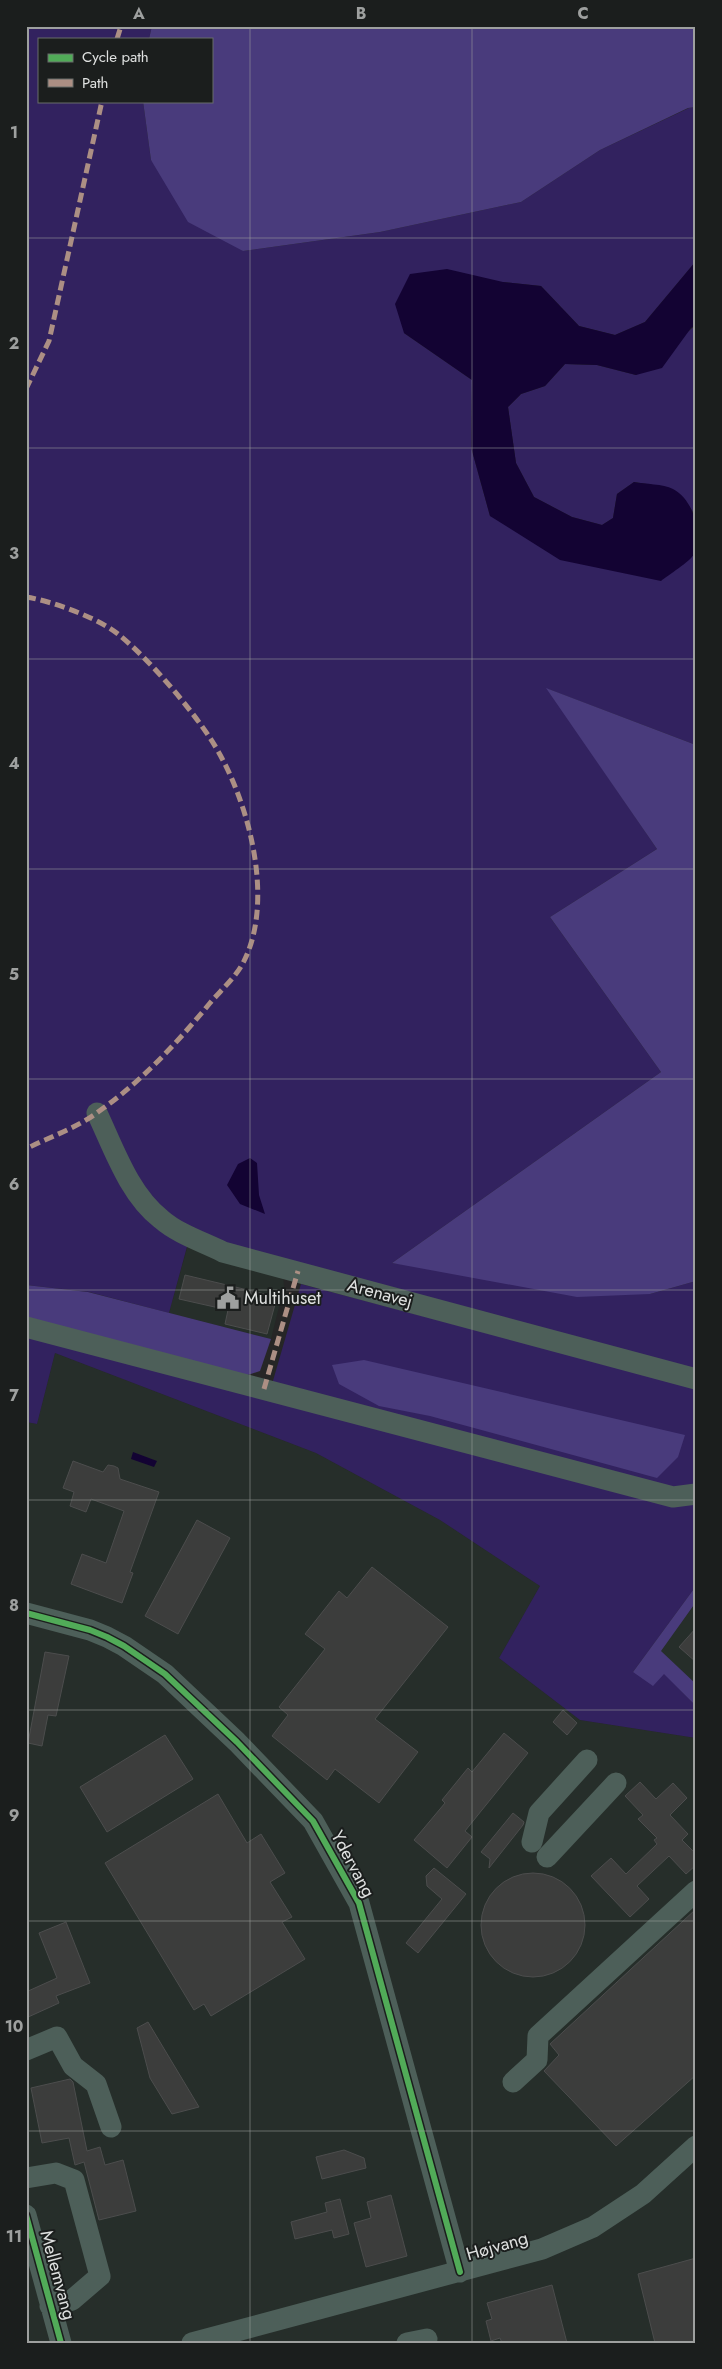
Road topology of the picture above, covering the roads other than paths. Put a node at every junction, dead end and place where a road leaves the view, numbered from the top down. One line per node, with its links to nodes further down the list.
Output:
1 (97, 1114): 3 (street, Arenavej)
2 (26, 1327): 4 (street)
3 (696, 1379)
4 (696, 1494)
5 (26, 1613): 17 (street, Ydervang)
6 (587, 1760): 8 (street)
7 (616, 1783): 9 (street)
8 (532, 1842)
9 (547, 1857)
10 (696, 1892): 12 (street)
11 (26, 2050): 13 (street)
12 (513, 2082)
13 (111, 2127)
14 (696, 2146): 17 (street, Højvang)
15 (26, 2178): 18 (street)
16 (26, 2215): 18 (street, Mellemvang)
17 (460, 2272): 19 (street, Højvang)
18 (50, 2306): 20 (street, Mellemvang)
19 (205, 2341)
20 (61, 2343)

